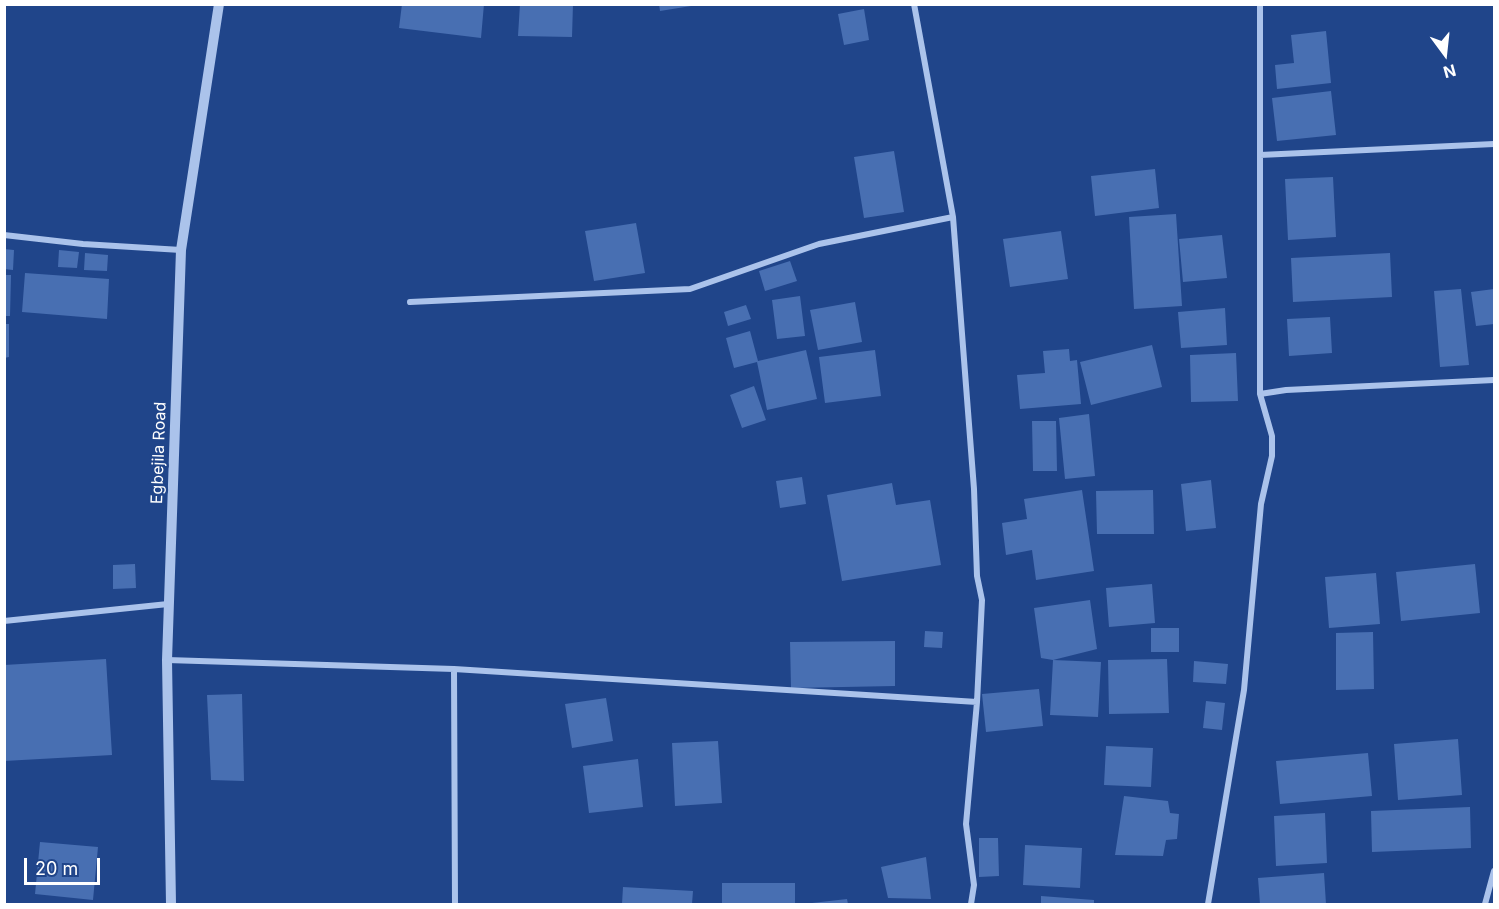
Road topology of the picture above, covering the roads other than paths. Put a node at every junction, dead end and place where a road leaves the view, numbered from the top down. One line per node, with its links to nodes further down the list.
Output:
1 (219, 4): 8 (street, Egbejila Road)
2 (914, 4): 6 (street)
3 (1260, 4): 5 (street)
4 (1494, 144): 5 (street)
5 (1260, 155): 11 (street)
6 (953, 217): 9 (street); 16 (street)
7 (4, 235): 8 (street)
8 (181, 250): 12 (street, Egbejila Road)
9 (410, 302)
10 (1494, 380): 11 (street)
11 (1260, 394): 21 (street)
12 (168, 604): 13 (street); 14 (street, Egbejila Road)
13 (4, 621)
14 (167, 660): 15 (street); 18 (street, Egbejila Road)
15 (454, 669): 16 (street); 19 (street)
16 (977, 702): 20 (street)
17 (1494, 871): 22 (street)
18 (171, 904)
19 (455, 904)
20 (971, 904)
21 (1208, 904)
22 (1485, 904)

